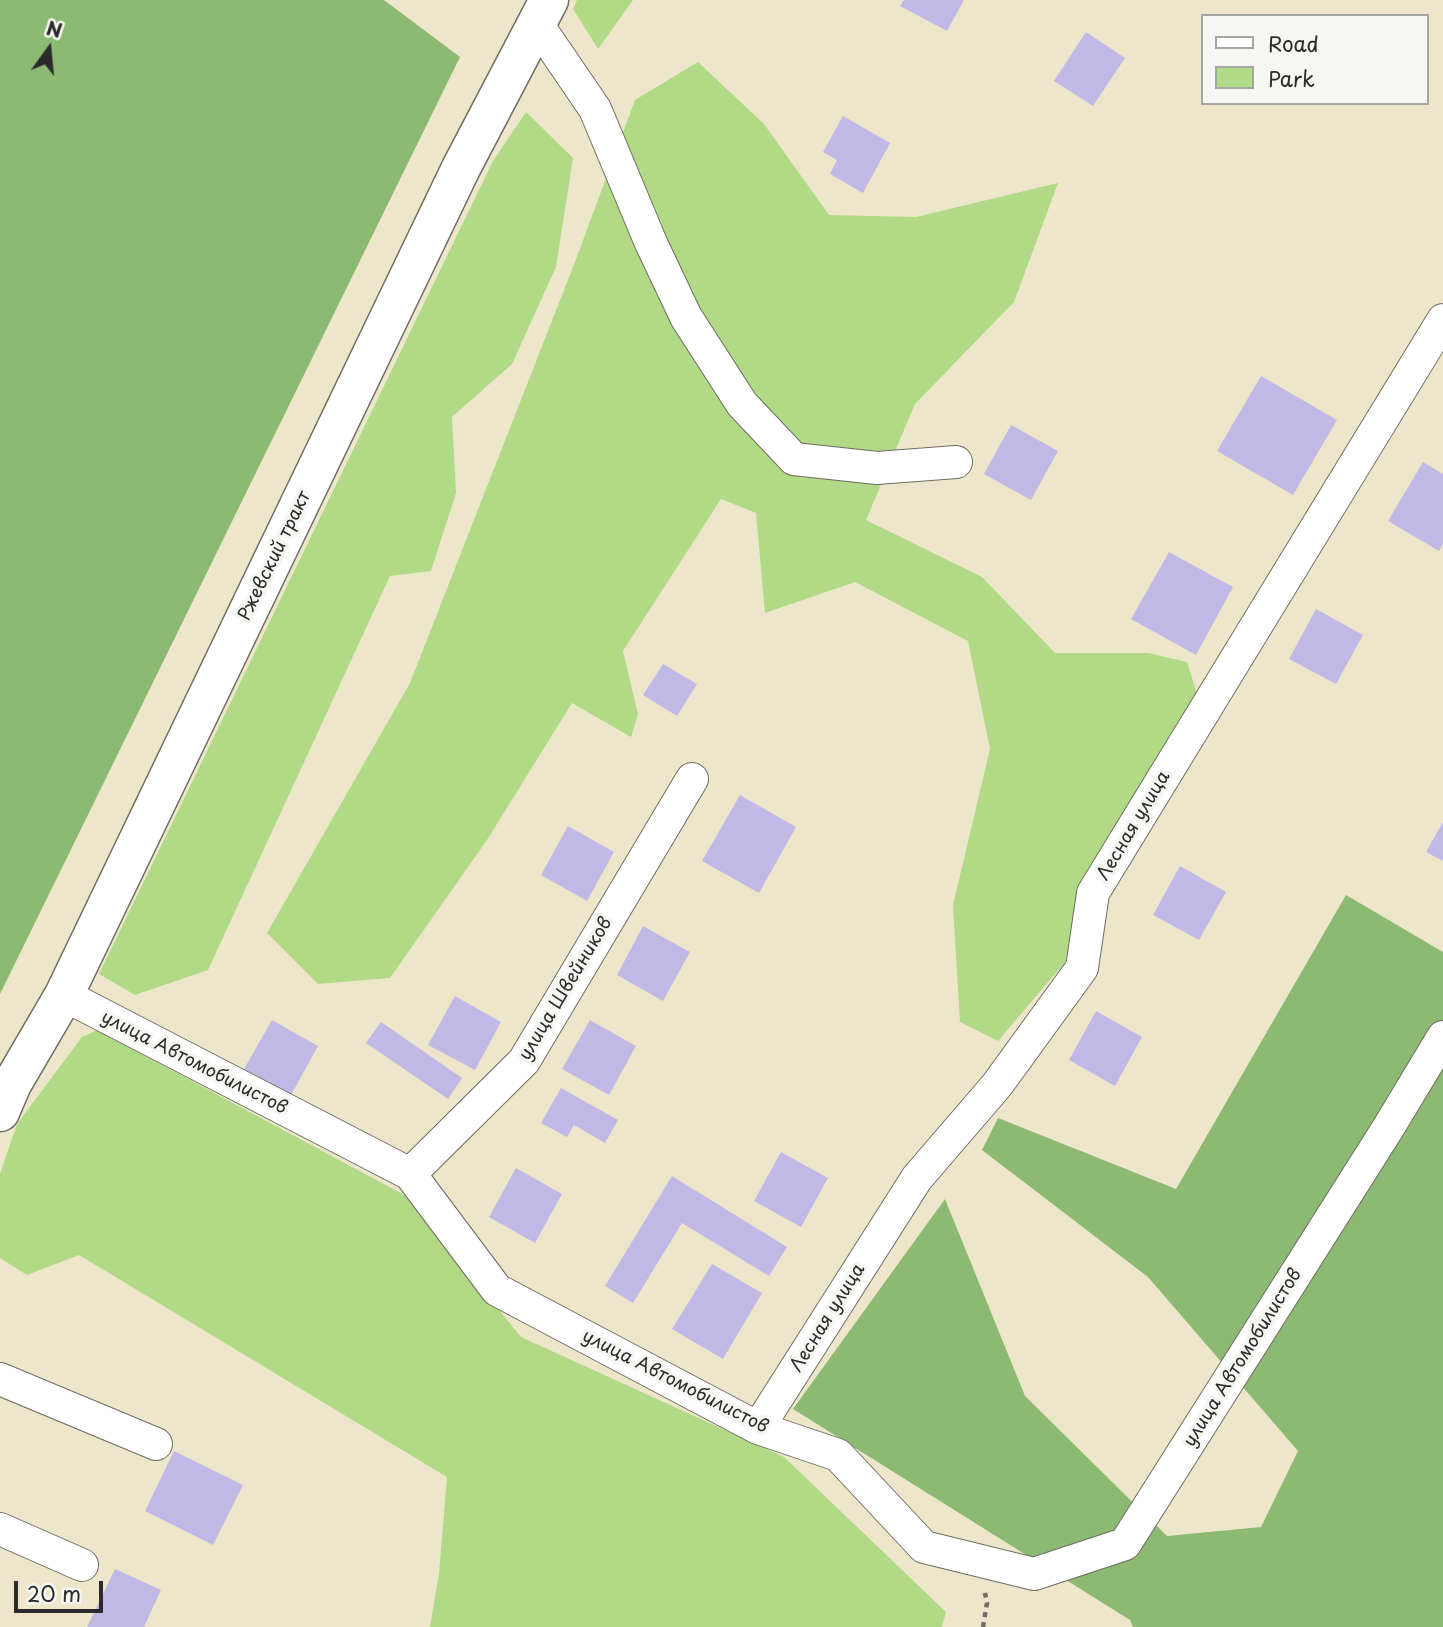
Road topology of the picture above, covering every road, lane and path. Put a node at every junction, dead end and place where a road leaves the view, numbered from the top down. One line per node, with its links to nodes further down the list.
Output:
1 (543, 12): 3 (street); 5 (main road, Ржевский тракт)
2 (1443, 320): 10 (street, Лесная улица)
3 (957, 462)
4 (692, 779): 8 (street, улица Швейников)
5 (64, 995): 7 (main road, Ржевский тракт); 8 (street, улица Автомобилистов)
6 (1443, 1037): 10 (street, улица Автомобилистов)
7 (4, 1091)
8 (410, 1174): 10 (street, улица Автомобилистов)
9 (0, 1378): 11 (street)
10 (758, 1428)
11 (156, 1444)
12 (0, 1529): 13 (street)
13 (82, 1565)

